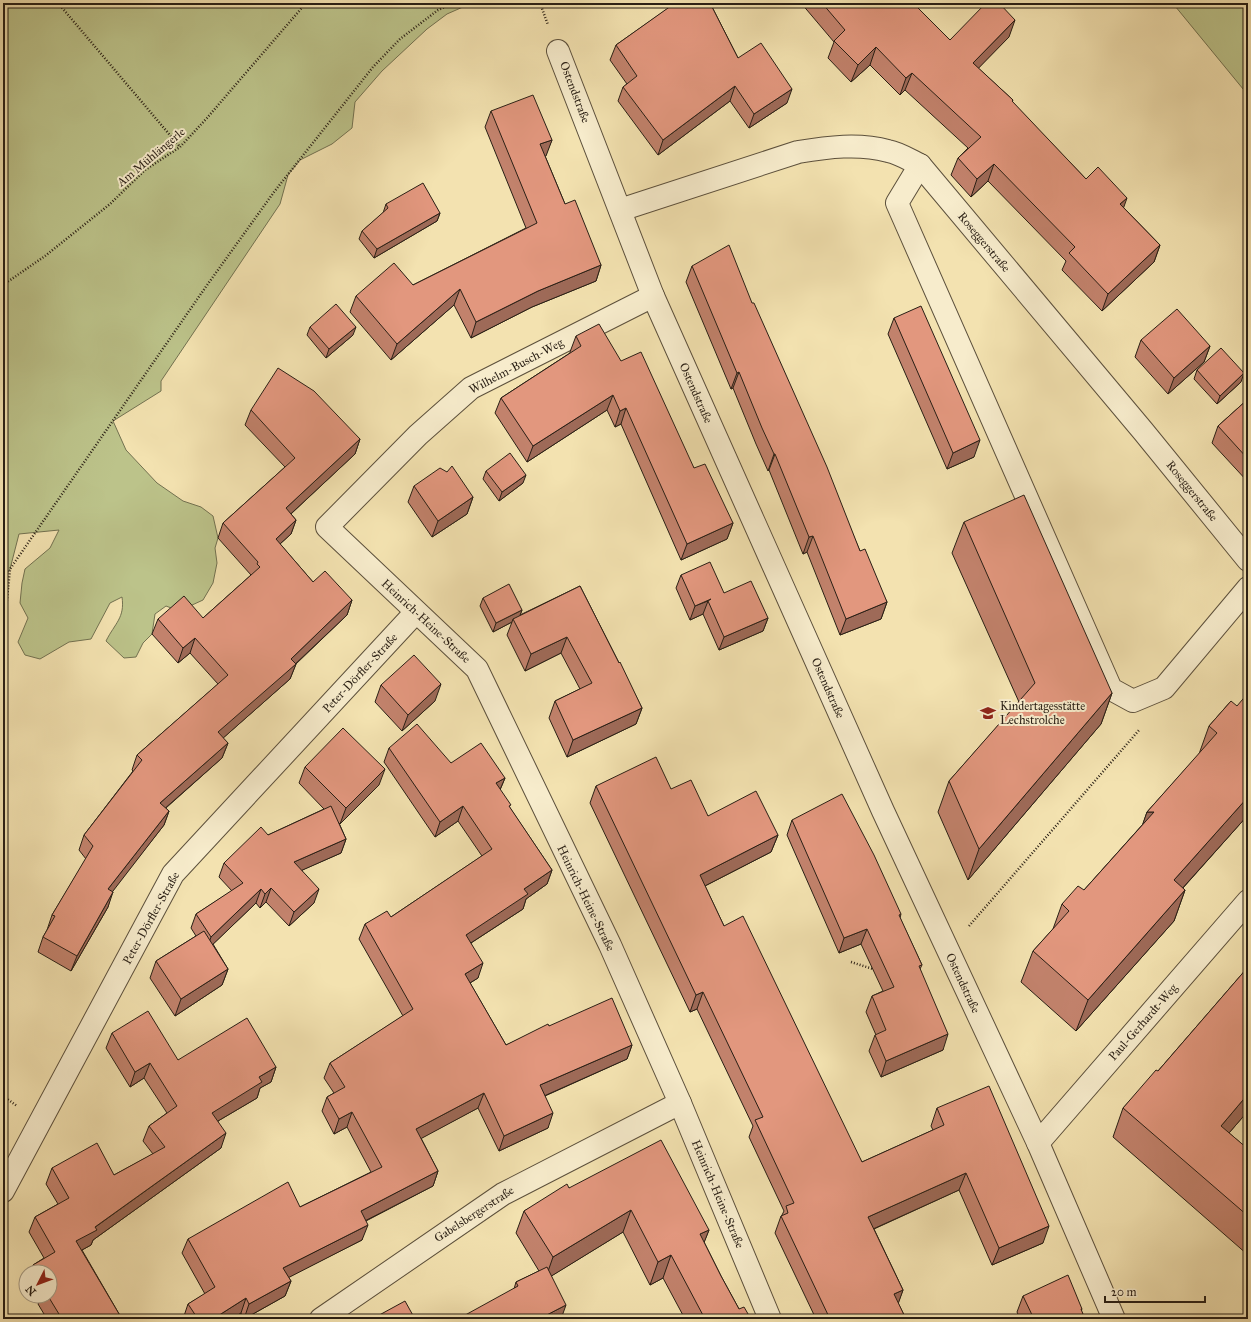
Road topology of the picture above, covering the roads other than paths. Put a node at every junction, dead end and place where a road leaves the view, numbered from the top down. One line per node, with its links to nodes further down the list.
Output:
1 (558, 51): 3 (street, Ostendstraße)
2 (920, 165): 3 (street, Roseggerstraße); 6 (street, Roseggerstraße); 7 (street)
3 (620, 210): 4 (street, Ostendstraße)
4 (653, 296): 5 (street, Wilhelm-Busch-Weg); 11 (street, Ostendstraße)
5 (327, 527): 8 (street, Heinrich-Heine-Straße)
6 (1248, 560)
7 (1248, 588)
8 (416, 612): 10 (street, Heinrich-Heine-Straße); 12 (street, Peter-Dörfler-Straße)
9 (1248, 901): 11 (street, Paul-Gerhardt-Weg)
10 (680, 1103): 13 (street, Gabelsbergerstraße); 14 (street, Heinrich-Heine-Straße)
11 (1038, 1143): 15 (street, Ostendstraße)
12 (3, 1191)
13 (321, 1319)
14 (770, 1319)
15 (1114, 1319)

